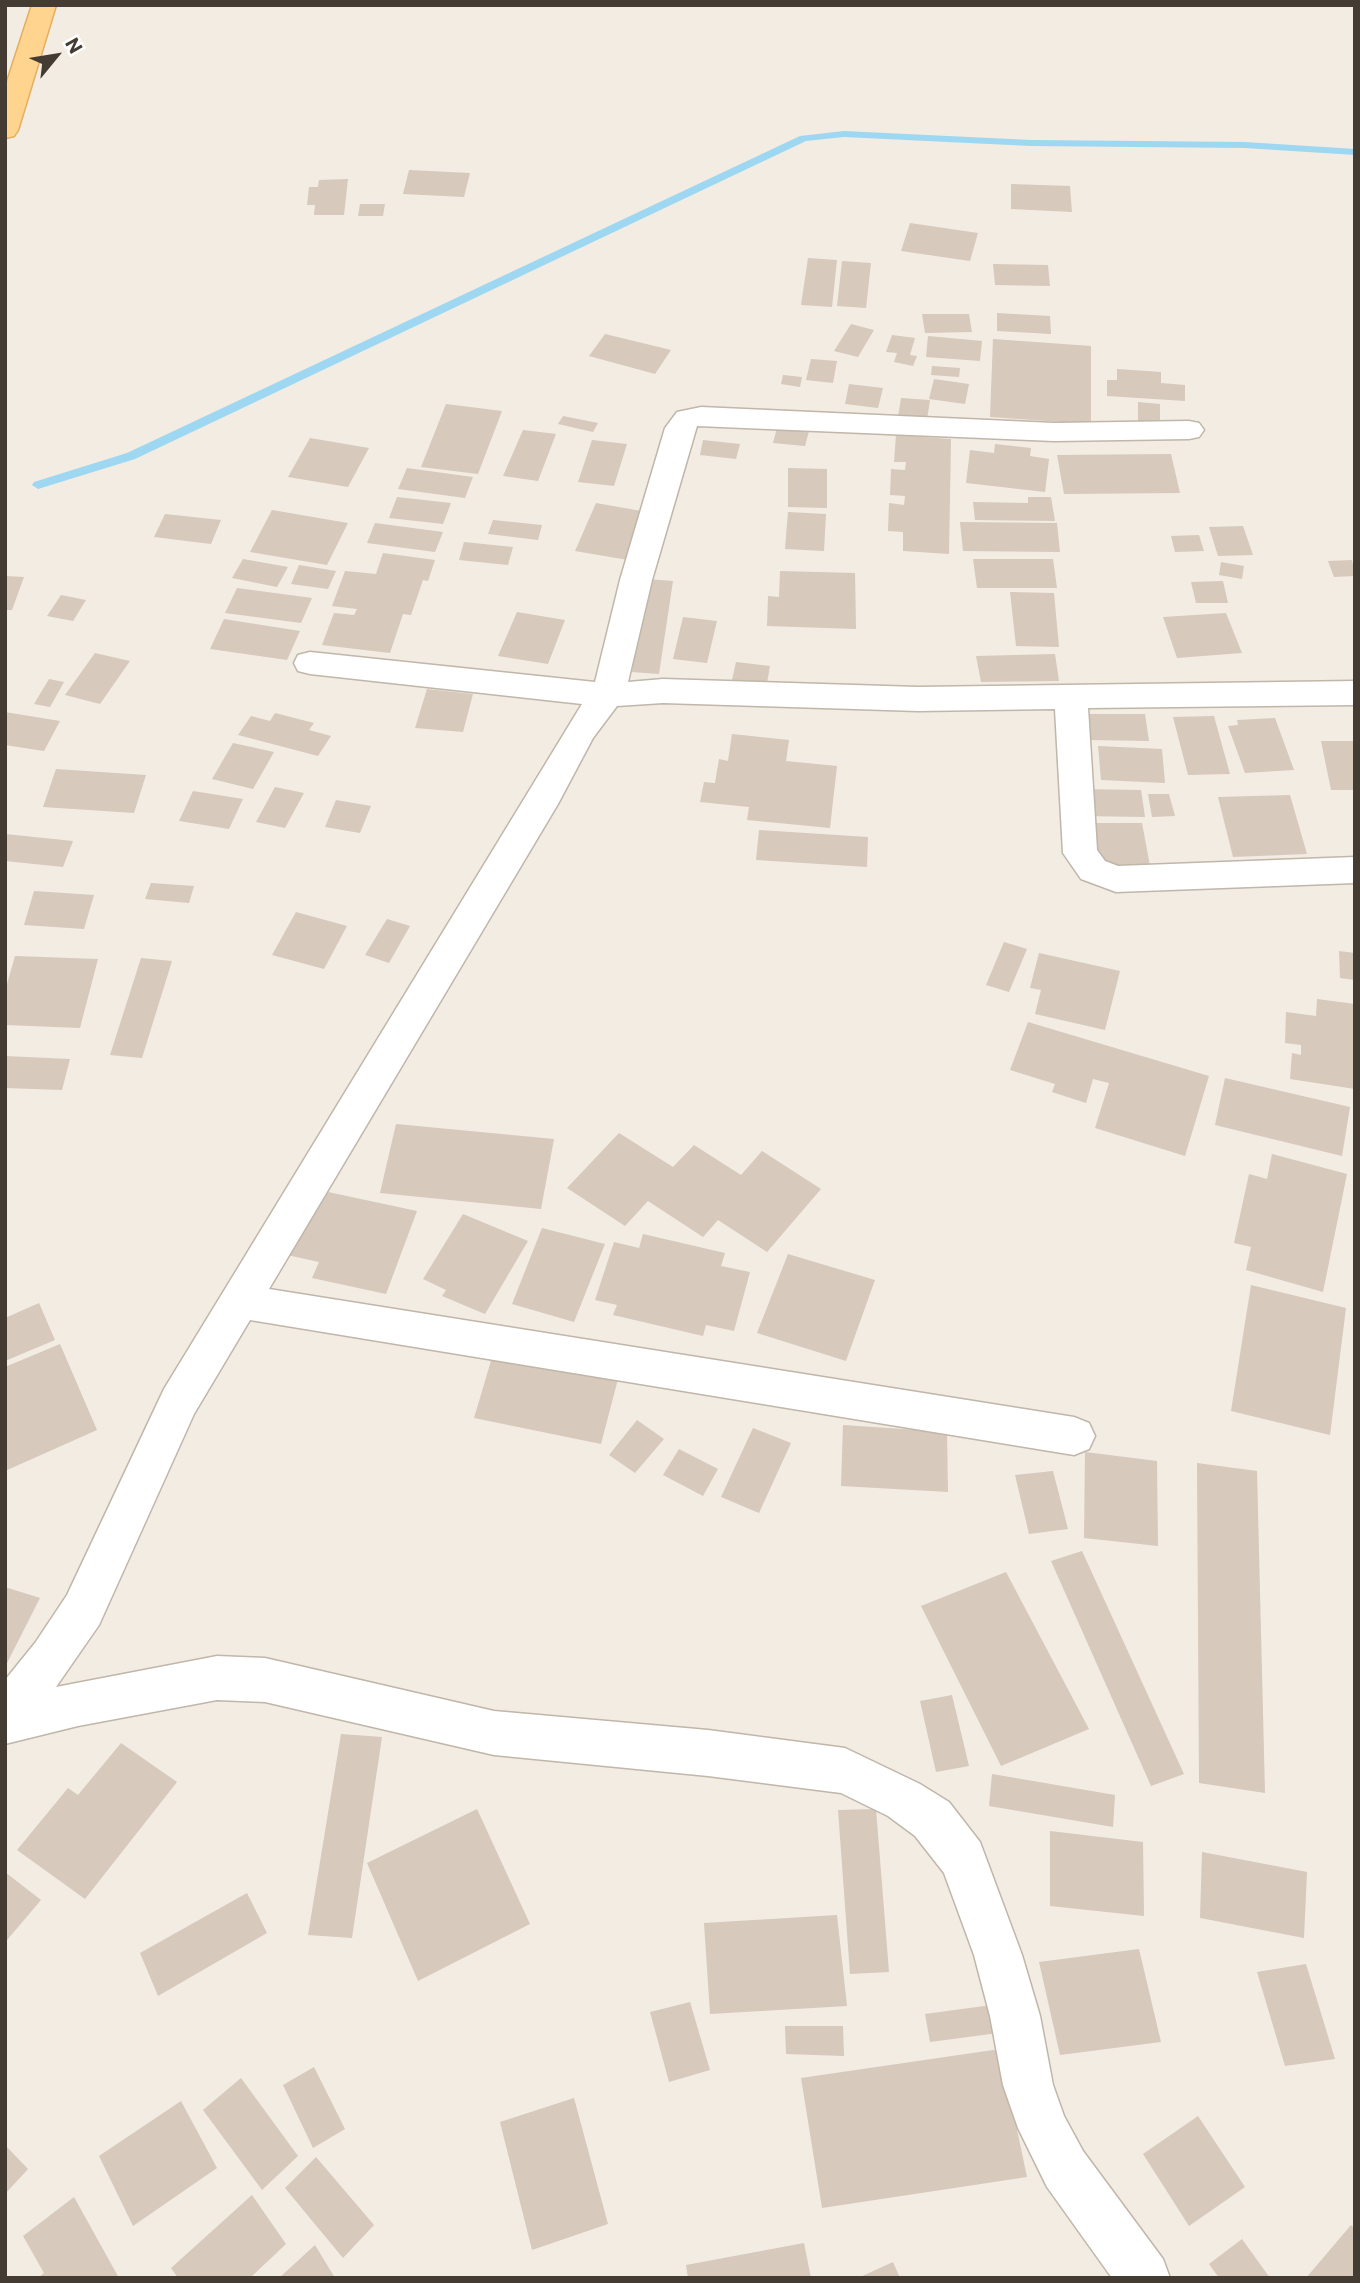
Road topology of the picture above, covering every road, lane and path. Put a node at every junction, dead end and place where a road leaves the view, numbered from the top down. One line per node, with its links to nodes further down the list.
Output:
1 (44, 5): 2 (main road)
2 (5, 130)
3 (1189, 430): 6 (street)
4 (310, 663): 6 (street)
5 (1355, 693): 7 (street)
6 (607, 695): 7 (street); 9 (street)
7 (1071, 697): 8 (street)
8 (1355, 870)
9 (238, 1301): 10 (street); 11 (street)
10 (1074, 1436)
11 (5, 1716)
12 (5, 1723): 13 (street)
13 (1144, 2278)

